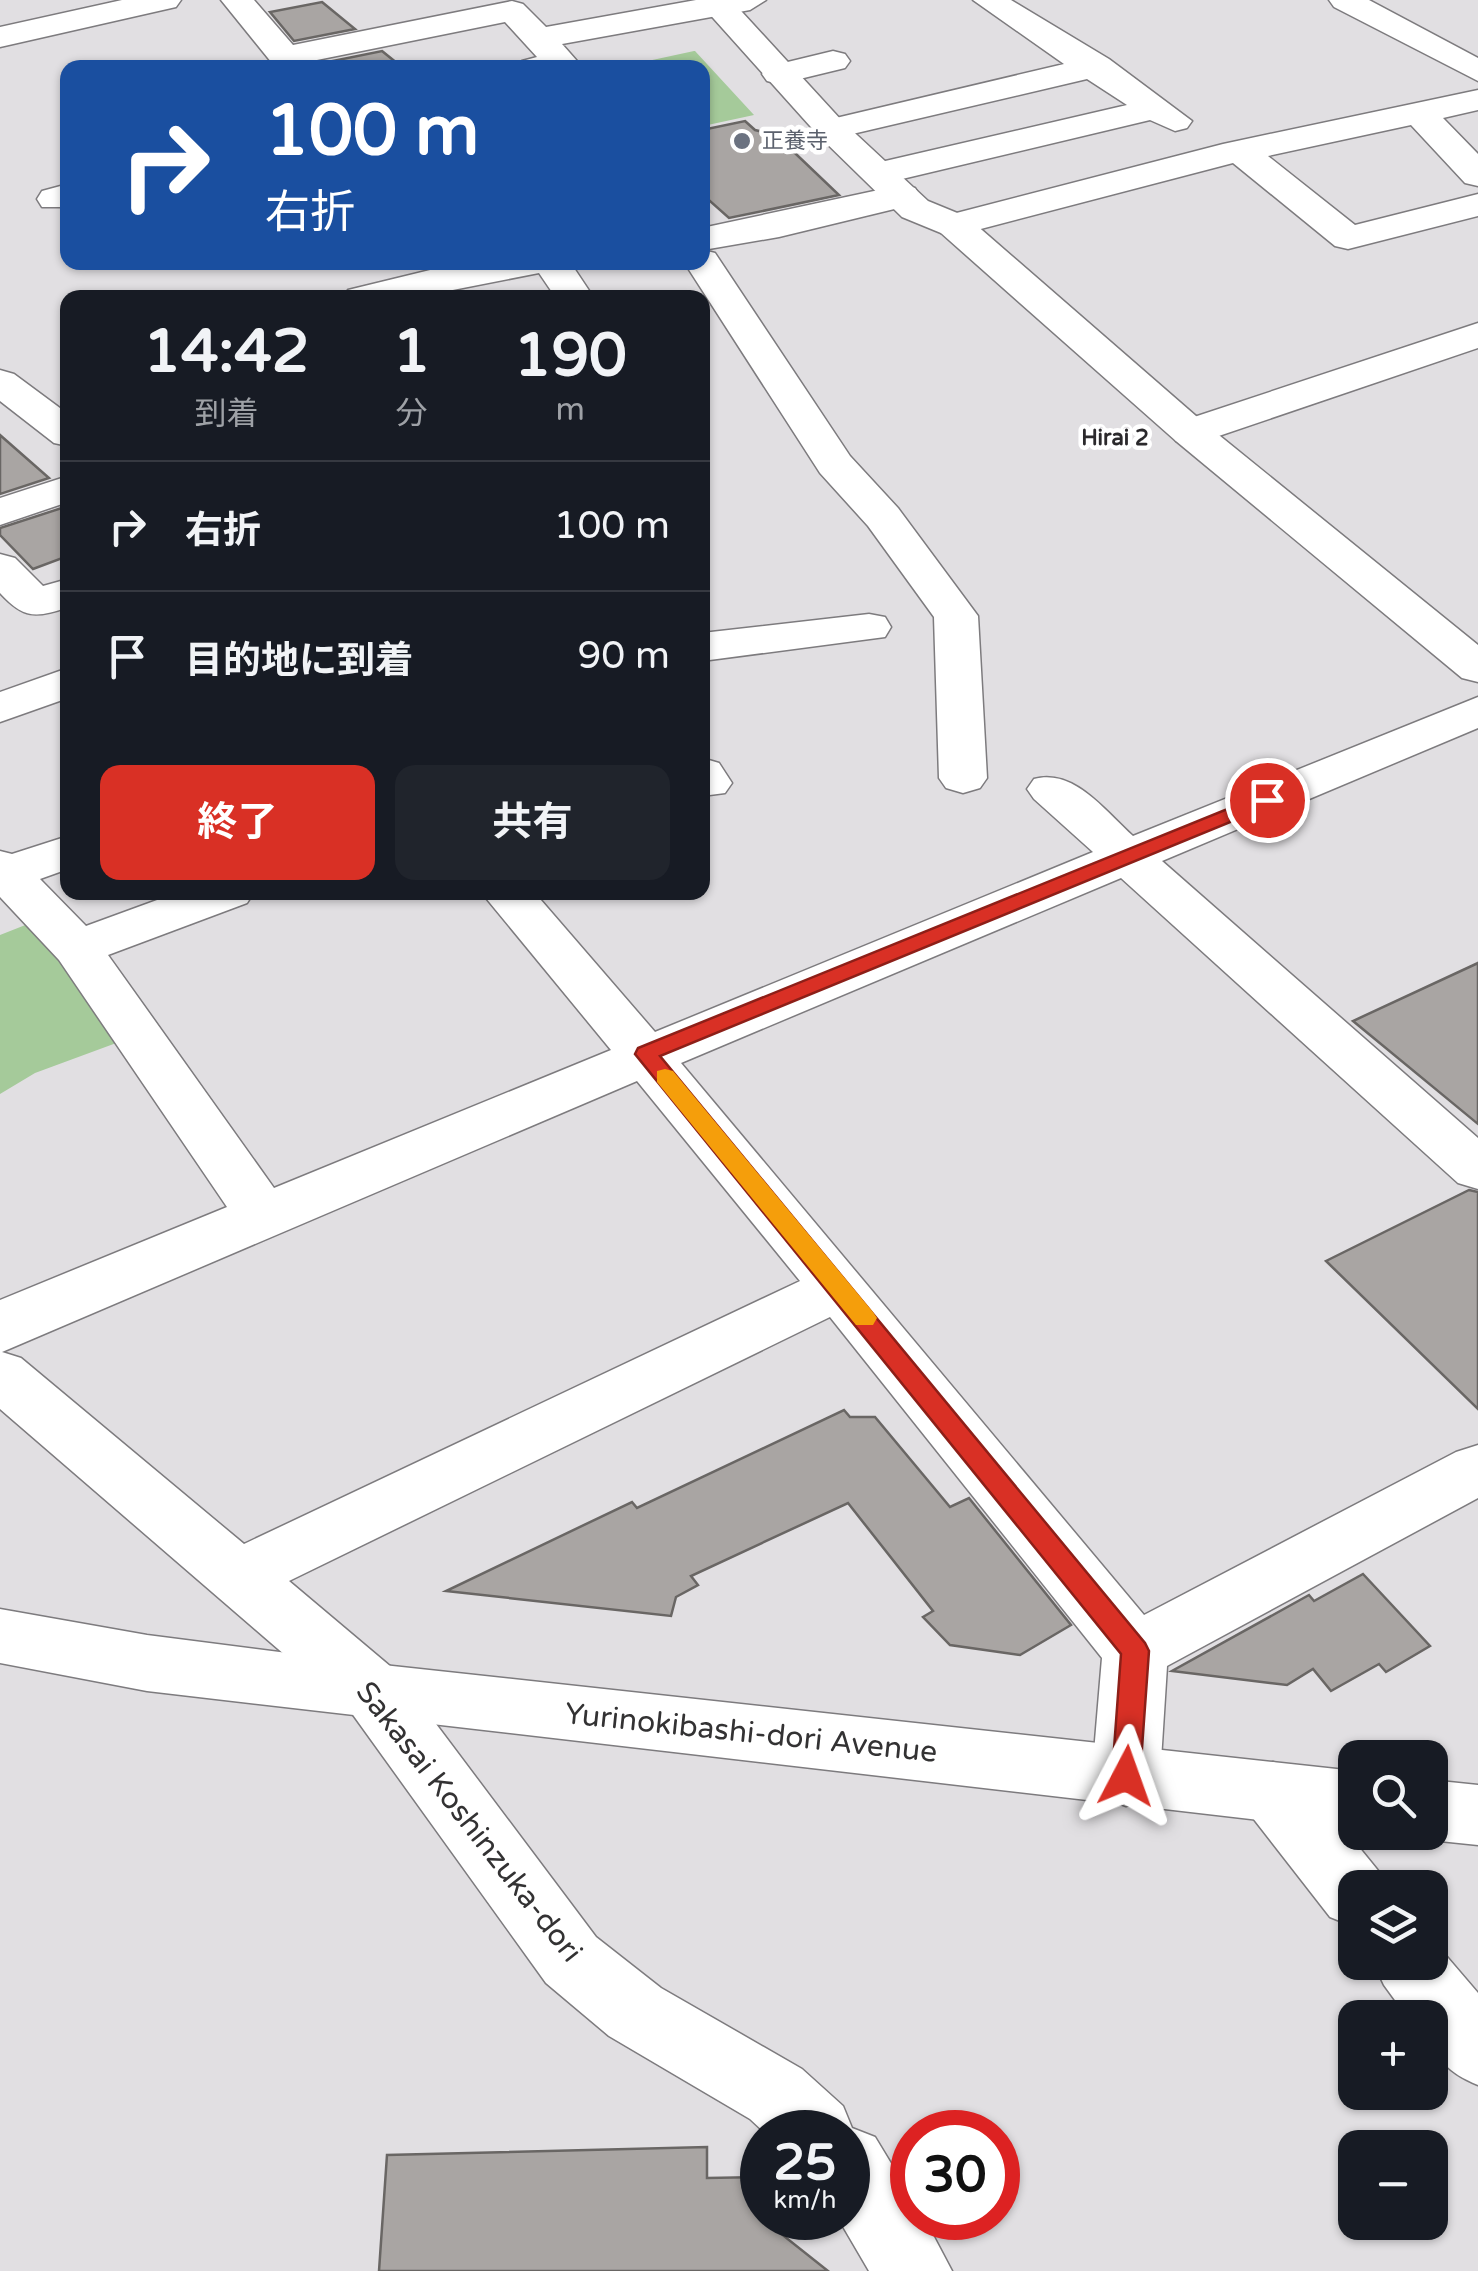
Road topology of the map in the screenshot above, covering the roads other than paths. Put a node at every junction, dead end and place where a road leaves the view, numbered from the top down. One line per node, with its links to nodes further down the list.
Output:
1 (164, 0): 6 (street)
2 (237, 0): 9 (street)
3 (989, 0): 7 (street)
4 (1345, 0): 14 (street)
5 (728, 2): 8 (street); 15 (street)
6 (0, 37)
7 (1059, 46): 12 (street); 13 (street)
8 (537, 53): 10 (street)
9 (287, 60)
10 (298, 60)
11 (833, 61): 15 (street)
12 (1097, 66): 17 (street); 19 (street)
13 (957, 70)
14 (1478, 71)
15 (779, 74): 19 (street)
16 (1478, 100): 18 (street)
17 (1157, 108): 20 (street); 22 (street)
18 (1420, 114): 20 (street); 21 (street)
19 (831, 129): 22 (street)
20 (1231, 153): 23 (street); 24 (street)
21 (1478, 175)
22 (892, 185): 24 (street); 25 (street)
23 (1478, 206)
24 (954, 226): 35 (street)
25 (710, 237)
26 (497, 270): 29 (street)
27 (540, 270): 30 (street)
28 (708, 270): 46 (street)
29 (401, 290)
30 (565, 290)
31 (1478, 335): 35 (street)
32 (60, 381): 33 (street)
33 (5, 393): 34 (street)
34 (60, 429)
35 (1190, 432): 42 (street)
36 (60, 491): 37 (street)
37 (0, 512)
38 (0, 568): 39 (street)
39 (60, 595)
40 (870, 627): 41 (street)
41 (710, 646)
42 (1478, 668)
43 (60, 685): 44 (street)
44 (0, 708)
45 (1478, 711): 49 (street)
46 (963, 778)
47 (1051, 789): 49 (street)
48 (60, 854): 50 (street)
49 (1128, 858): 54 (street); 55 (street)
50 (3, 870): 53 (street)
51 (208, 900): 53 (street)
52 (513, 900): 54 (street)
53 (77, 948): 56 (street)
54 (646, 1054): 56 (street); 57 (street)
55 (1478, 1168)
56 (262, 1214): 58 (street)
57 (840, 1288): 61 (street); 63 (street)
58 (0, 1330)
59 (0, 1374): 61 (street, Sakasai Koshinzuka-dori)
60 (1478, 1469): 63 (street)
61 (242, 1575): 66 (street, Sakasai Koshinzuka-dori)
62 (0, 1636): 65 (street, Yurinokibashi-dori Avenue)
63 (1135, 1651): 67 (street)
64 (0, 1663): 65 (street, Yurinokibashi-dori Avenue)
65 (147, 1663): 66 (street, Yurinokibashi-dori Avenue)
66 (374, 1692): 67 (street, Yurinokibashi-dori Avenue); 75 (street, Sakasai Koshinzuka-dori)
67 (1126, 1776): 68 (street, Yurinokibashi-dori Avenue)
68 (1273, 1792): 69 (street, Yurinokibashi-dori Avenue); 72 (street)
69 (1338, 1799)
70 (1448, 1812): 71 (street)
71 (1478, 1815)
72 (1338, 1874)
73 (1422, 1980): 74 (street)
74 (1478, 2050)
75 (793, 2110)
76 (870, 2200): 77 (street)
77 (913, 2271)

